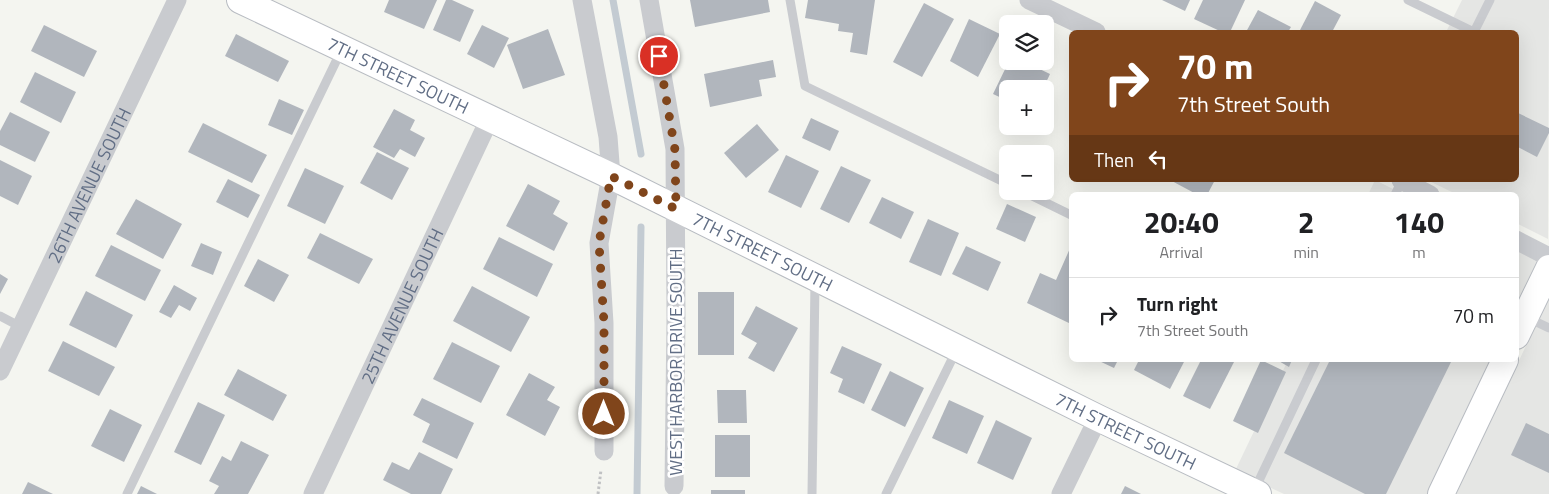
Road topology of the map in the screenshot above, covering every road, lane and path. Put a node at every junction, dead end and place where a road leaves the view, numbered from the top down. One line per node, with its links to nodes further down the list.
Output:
1 (177, 0): 26 (street, 26TH AVENUE SOUTH)
2 (240, 0): 12 (street, 7TH STREET SOUTH)
3 (582, 0): 14 (street)
4 (649, 0): 19 (street, WEST HARBOR DRIVE SOUTH)
5 (790, 0): 15 (lane)
6 (1029, 0): 9 (street)
7 (1408, 0): 10 (lane)
8 (1490, 0): 11 (lane)
9 (1092, 30)
10 (1470, 30)
11 (1475, 30)
12 (342, 48): 13 (street, 7TH STREET SOUTH); 37 (lane)
13 (490, 118): 14 (street, 7TH STREET SOUTH); 38 (street, 25TH AVENUE SOUTH)
14 (611, 176): 19 (street, 7TH STREET SOUTH); 34 (street)
15 (999, 180)
16 (1406, 182): 17 (street)
17 (1424, 192)
18 (1040, 200): 20 (lane)
19 (676, 209): 24 (street, 7TH STREET SOUTH); 35 (street, WEST HARBOR DRIVE SOUTH)
20 (1069, 214)
21 (1519, 242): 22 (street)
22 (1549, 257)
23 (1549, 268): 27 (street)
24 (816, 278): 29 (street, 7TH STREET SOUTH); 39 (lane)
25 (0, 316): 26 (lane)
26 (21, 326): 32 (street, 26TH AVENUE SOUTH)
27 (1521, 326): 28 (lane)
28 (1549, 328)
29 (957, 348): 33 (street, 7TH STREET SOUTH); 40 (lane)
30 (1315, 362): 36 (lane)
31 (1504, 362): 42 (street)
32 (0, 371)
33 (1098, 418): 36 (street, 7TH STREET SOUTH); 41 (street)
34 (604, 451)
35 (674, 486)
36 (1254, 493)
37 (126, 494)
38 (313, 494)
39 (812, 494)
40 (886, 494)
41 (1062, 494)
42 (1441, 494)

